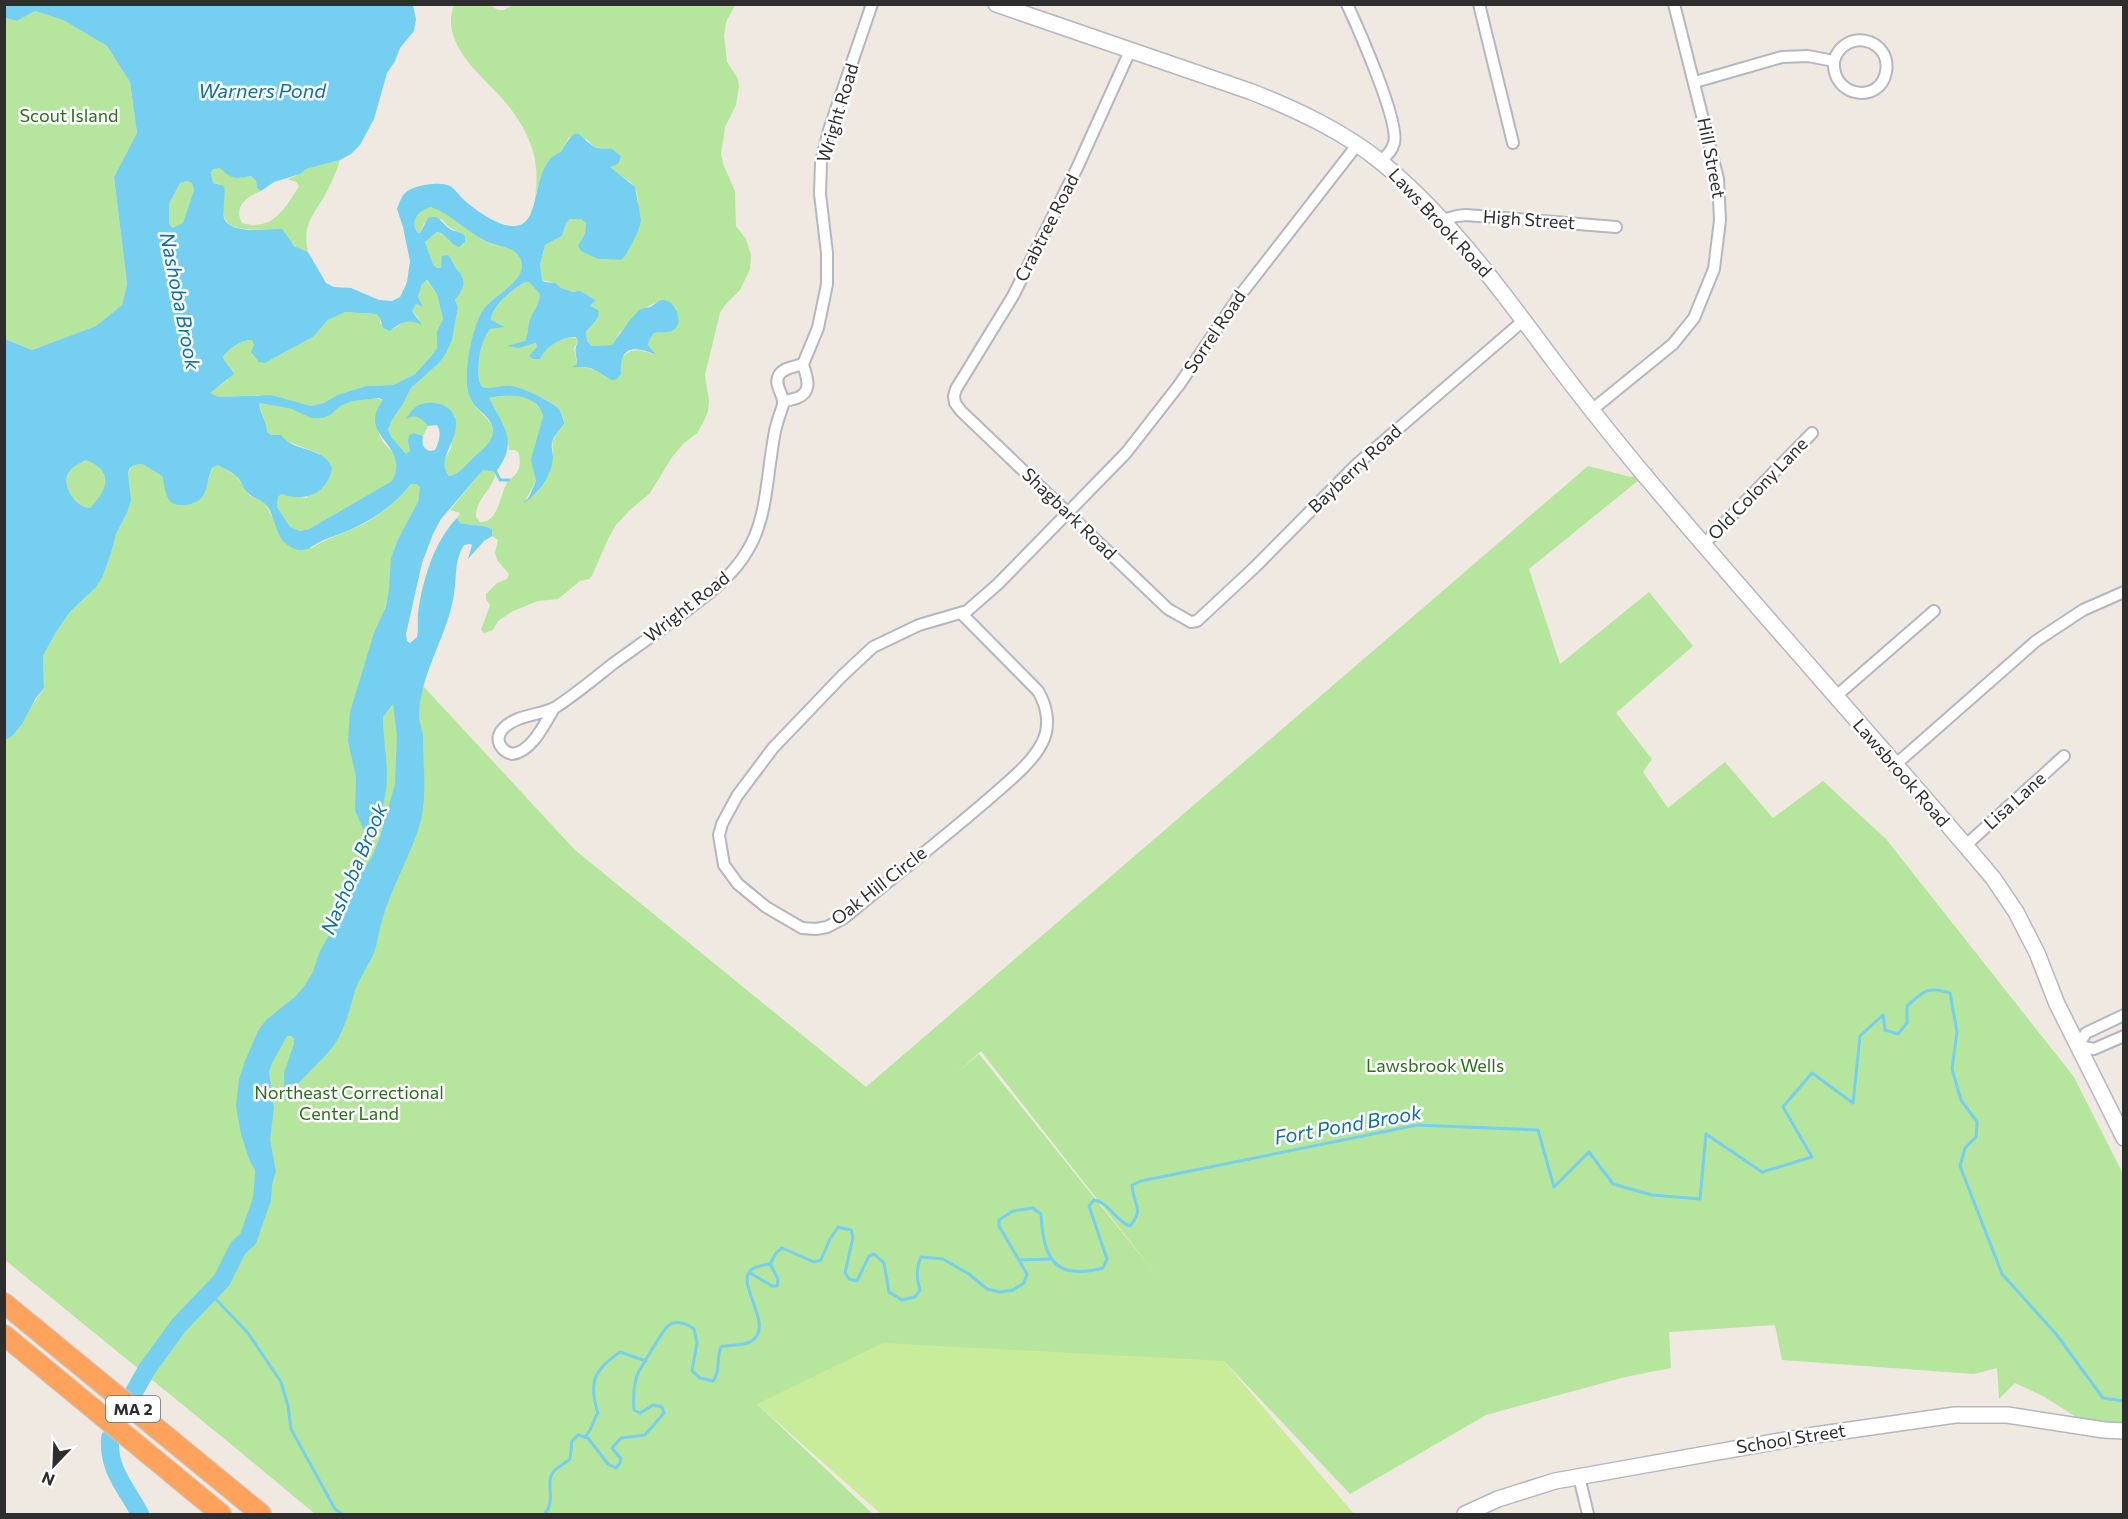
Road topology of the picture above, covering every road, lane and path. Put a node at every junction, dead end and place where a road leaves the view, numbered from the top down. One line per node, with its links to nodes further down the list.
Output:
1 (872, 4): 15 (street, Wright Road)
2 (996, 4): 6 (street, Laws Brook Road)
3 (1347, 4): 11 (street)
4 (1479, 4): 9 (street)
5 (1674, 4): 8 (street, Hill Street)
6 (1130, 51): 10 (street, Laws Brook Road); 16 (street, Crabtree Road)
7 (1834, 61): 7 (street); 8 (street)
8 (1695, 82): 18 (street, Hill Street)
9 (1513, 142)
10 (1357, 145): 11 (street, Laws Brook Road); 21 (street, Sorrel Road)
11 (1380, 161): 12 (street, Laws Brook Road)
12 (1442, 220): 13 (street, High Street); 14 (street, Laws Brook Road)
13 (1616, 227)
14 (1524, 320): 18 (street, Laws Brook Road); 26 (street, Bayberry Road)
15 (803, 364): 17 (street, Wright Road); 17 (street, Wright Road)
16 (954, 398): 21 (street, Shagbark Road)
17 (783, 402): 28 (street, Wright Road)
18 (1593, 409): 20 (street, Laws Brook Road)
19 (1812, 433): 22 (street, Old Colony Lane)
20 (1621, 446): 22 (street, Lawsbrook Road)
21 (1068, 514): 25 (street, Oak Hill Circle); 26 (street, Shagbark Road)
22 (1703, 545): 27 (street, Lawsbrook Road)
23 (2124, 592): 30 (street)
24 (1934, 611): 27 (street)
25 (961, 613): 25 (street, Oak Hill Circle)
26 (1191, 622)
27 (1835, 697): 30 (street, Lawsbrook Road)
28 (554, 708): 28 (street, Wright Road)
29 (2064, 756): 31 (street, Lisa Lane)
30 (1895, 765): 31 (street, Lawsbrook Road)
31 (1965, 846): 34 (street, Lawsbrook Road)
32 (2124, 1015): 34 (street)
33 (2124, 1036): 34 (street)
34 (2078, 1046): 35 (street, Lawsbrook Road)
35 (2124, 1138)
36 (4, 1303): 41 (highway, MA 2)
37 (4, 1335): 40 (highway, MA 2)
38 (2124, 1431): 39 (street, School Street)
39 (1579, 1477): 42 (street, School Street); 43 (street)
40 (221, 1515)
41 (261, 1515)
42 (1465, 1515)
43 (1588, 1515)

